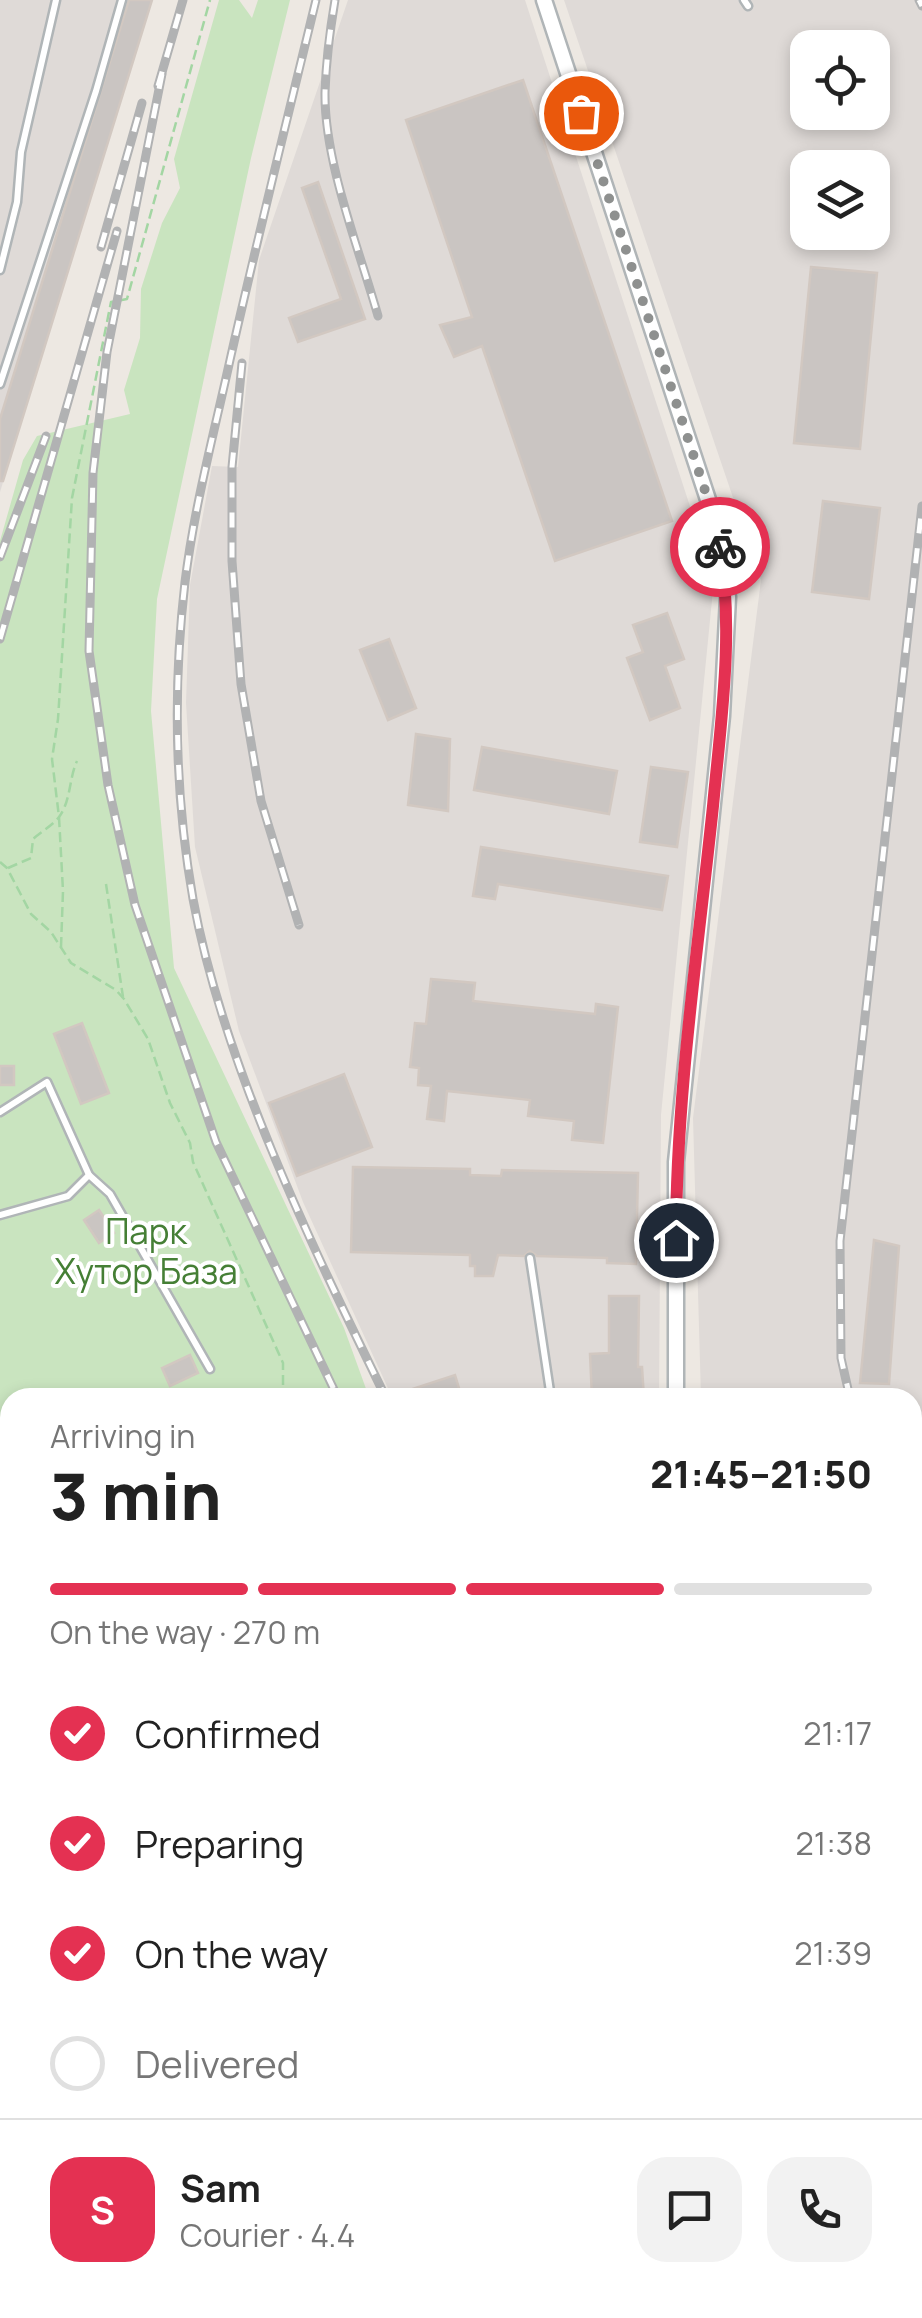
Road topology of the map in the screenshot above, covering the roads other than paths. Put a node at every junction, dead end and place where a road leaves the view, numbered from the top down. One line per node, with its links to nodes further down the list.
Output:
1 (56, 0): 4 (lane)
2 (122, 0): 5 (lane)
3 (544, 0): 12 (street)
4 (0, 270)
5 (0, 384)
6 (0, 1112): 7 (lane)
7 (89, 1176): 8 (lane); 10 (lane)
8 (0, 1215)
9 (530, 1258): 11 (lane)
10 (210, 1369)
11 (550, 1388)
12 (676, 1388)

